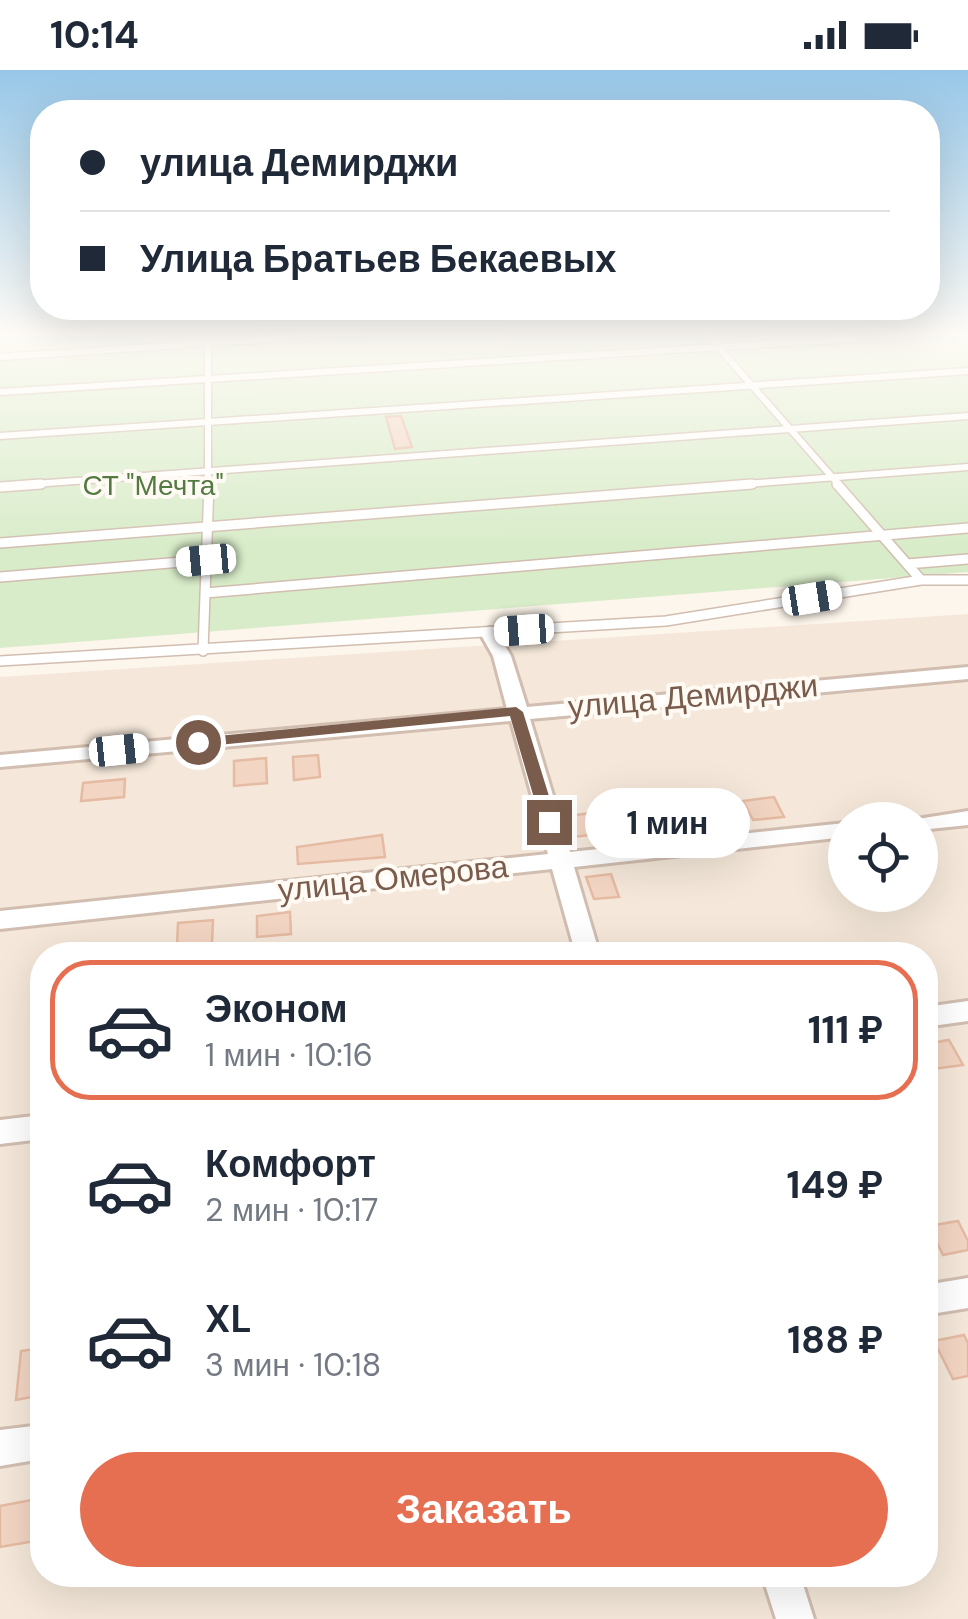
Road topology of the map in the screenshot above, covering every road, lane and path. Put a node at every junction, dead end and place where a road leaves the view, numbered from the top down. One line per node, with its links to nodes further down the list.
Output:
1 (208, 405): 5 (lane)
2 (453, 405): 5 (lane)
3 (768, 405): 6 (lane)
4 (968, 416): 6 (lane)
5 (208, 422): 7 (lane); 9 (lane)
6 (788, 429): 9 (lane); 10 (lane)
7 (0, 436)
8 (968, 467): 10 (lane)
9 (209, 471): 11 (lane); 12 (lane)
10 (832, 478): 12 (lane); 14 (lane)
11 (0, 487)
12 (207, 528): 15 (lane); 17 (lane)
13 (968, 528): 14 (lane)
14 (882, 536): 18 (lane); 22 (lane)
15 (0, 544)
16 (968, 559): 18 (lane)
17 (206, 560): 19 (lane); 22 (lane)
18 (907, 564): 20 (lane)
19 (0, 578)
20 (921, 580): 21 (lane); 23 (lane)
21 (968, 580)
22 (205, 593): 24 (lane)
23 (489, 633): 24 (lane); 27 (street)
24 (203, 652): 25 (lane)
25 (0, 661)
26 (968, 672): 27 (street, улица Демирджи)
27 (516, 712): 28 (street, улица Демирджи); 32 (street)
28 (0, 762)
29 (968, 818): 30 (street)
30 (938, 820)
31 (828, 832): 32 (street, улица Омерова)
32 (560, 860): 33 (street, улица Омерова); 34 (street)
33 (0, 920)
34 (584, 942)
35 (968, 1011): 36 (street)
36 (938, 1015)
37 (30, 1128): 38 (street)
38 (0, 1132)
39 (968, 1293): 40 (street)
40 (938, 1298)
41 (30, 1444): 42 (street)
42 (0, 1448)
43 (785, 1587): 44 (street)
44 (795, 1619)

